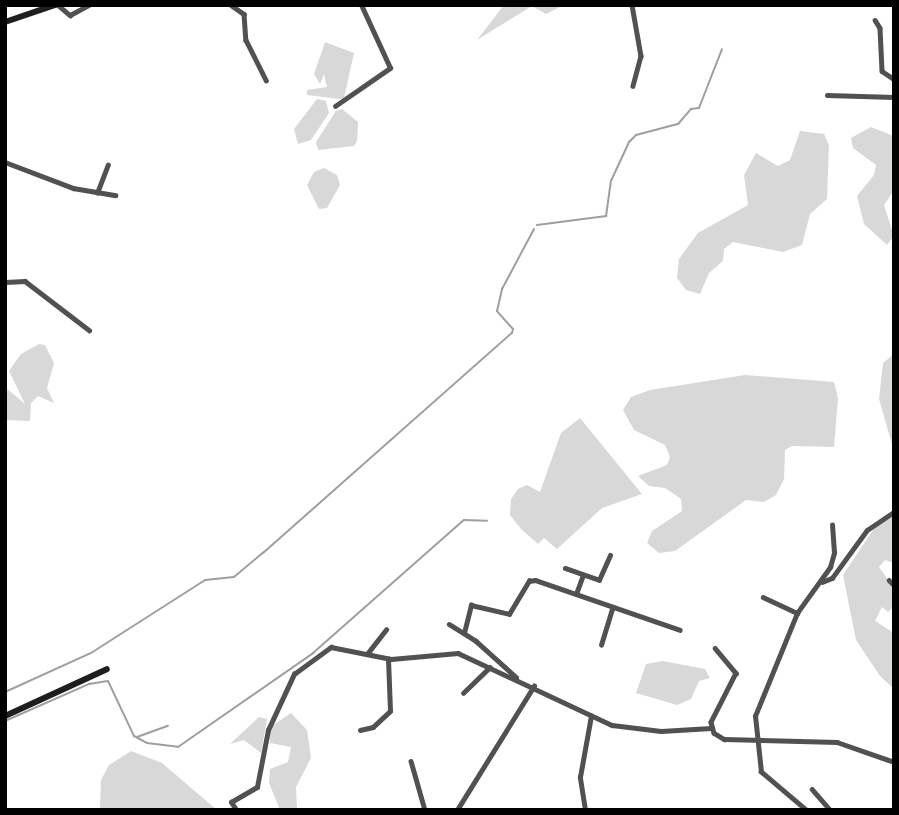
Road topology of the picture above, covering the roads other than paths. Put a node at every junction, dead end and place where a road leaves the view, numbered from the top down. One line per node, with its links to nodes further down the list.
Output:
1 (56, 5): 2 (street); 7 (main road)
2 (89, 5)
3 (231, 5): 9 (street)
4 (361, 5): 13 (street)
5 (632, 5): 10 (street)
6 (875, 20): 8 (street)
7 (5, 22)
8 (894, 79)
9 (266, 80)
10 (633, 86)
11 (827, 95): 12 (street)
12 (894, 97)
13 (335, 106)
14 (5, 162): 16 (street)
15 (108, 165): 16 (street)
16 (97, 193): 17 (street)
17 (115, 195)
18 (5, 282): 19 (street)
19 (89, 330)
20 (894, 512): 26 (street)
21 (832, 525): 26 (street)
22 (610, 555): 24 (street)
23 (565, 568): 24 (street)
24 (583, 575): 28 (street)
25 (888, 580): 27 (street)
26 (821, 582): 31 (street)
27 (894, 585)
28 (576, 594): 30 (street); 35 (street)
29 (763, 597): 31 (street)
30 (612, 608): 34 (street); 36 (street)
31 (797, 613): 49 (street)
32 (449, 624): 35 (street)
33 (386, 630): 38 (street)
34 (680, 630)
35 (464, 633): 42 (street)
36 (601, 645)
37 (715, 648): 47 (street)
38 (367, 654): 39 (street); 53 (street)
39 (388, 659): 40 (street); 48 (street)
40 (490, 667): 42 (street); 44 (street)
41 (107, 669): 45 (main road)
42 (517, 678): 43 (street)
43 (534, 686): 46 (street); 55 (street)
44 (463, 693)
45 (5, 716)
46 (591, 716): 47 (street); 56 (street)
47 (711, 728): 49 (street)
48 (360, 730)
49 (756, 737): 51 (street); 57 (street)
50 (411, 761): 54 (street)
51 (894, 762)
52 (812, 789): 58 (street)
53 (236, 810)
54 (425, 810)
55 (457, 810)
56 (585, 810)
57 (806, 810)
58 (830, 810)

